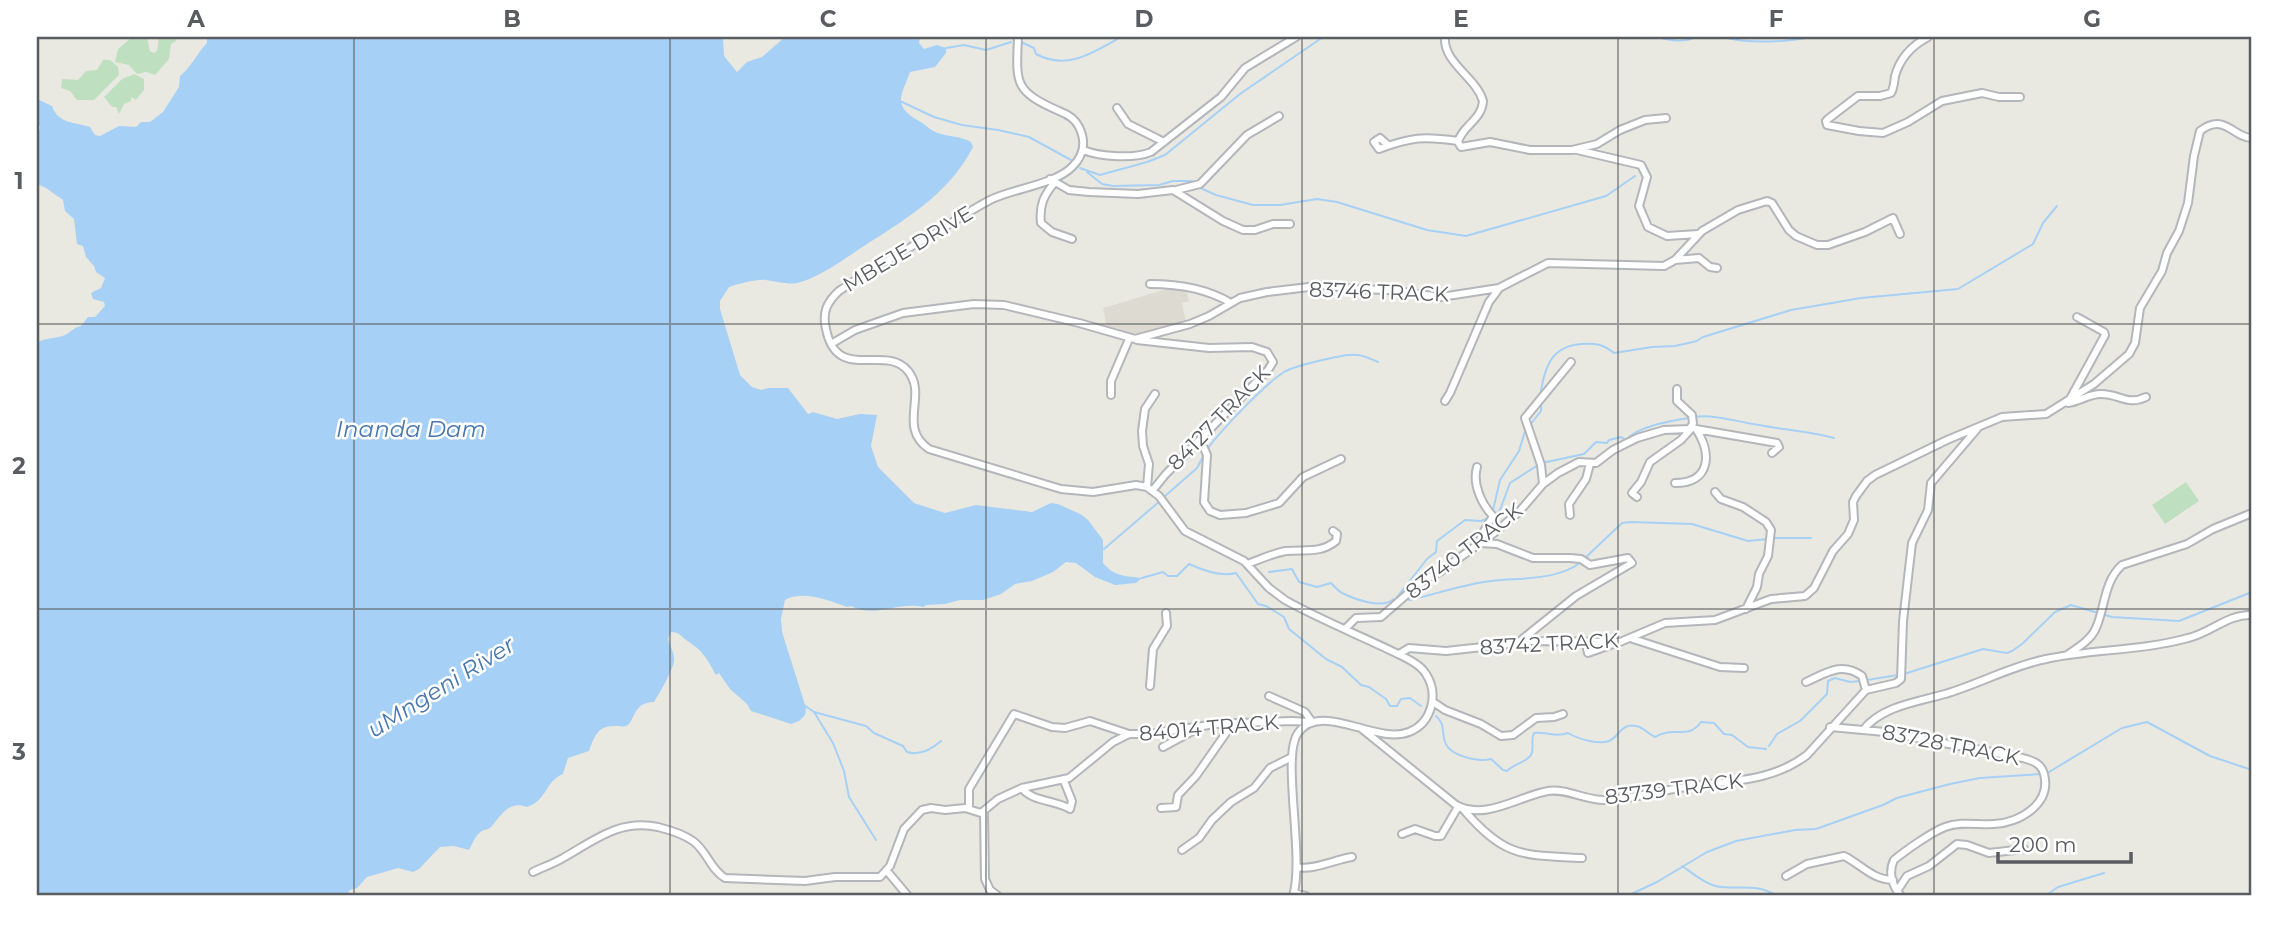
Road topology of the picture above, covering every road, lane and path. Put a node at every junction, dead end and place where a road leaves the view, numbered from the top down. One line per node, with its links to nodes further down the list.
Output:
1 (1018, 37): 13 (street)
2 (1296, 37): 11 (street)
3 (1445, 37): 10 (street)
4 (1928, 37): 5 (street)
5 (2020, 97)
6 (1116, 108): 11 (street)
7 (1279, 116): 16 (street)
8 (1666, 118): 14 (street)
9 (2252, 138): 35 (street, 83742 TRACK)
10 (1458, 141): 12 (street); 14 (street)
11 (1164, 142): 13 (street)
12 (1388, 145)
13 (1083, 150): 15 (street, MBEJE DRIVE)
14 (1576, 150): 18 (street)
15 (1052, 181): 16 (street); 20 (street); 28 (street, MBEJE DRIVE)
16 (1176, 190): 17 (street)
17 (1290, 224)
18 (1698, 234): 19 (street); 21 (street)
19 (1900, 234)
20 (1072, 239)
21 (1675, 260): 22 (street, 83746 TRACK); 24 (street, 83746 TRACK)
22 (1717, 268)
23 (1150, 284): 25 (street)
24 (1499, 288): 25 (street, 83746 TRACK); 34 (street)
25 (1231, 303): 27 (street, 83746 TRACK)
26 (2077, 317): 35 (street)
27 (1132, 339): 28 (street); 32 (street); 38 (street, 84127 TRACK)
28 (831, 344): 47 (street)
29 (1571, 362): 45 (street)
30 (1677, 388): 36 (street)
31 (1155, 394): 42 (street)
32 (1111, 395)
33 (2146, 397): 35 (street)
34 (1445, 401)
35 (2067, 402): 37 (street, 83742 TRACK)
36 (1693, 427): 39 (street, 83740 TRACK); 41 (street, 83740 TRACK); 46 (street); 49 (street)
37 (1978, 428): 55 (street, 83742 TRACK); 68 (street)
38 (1197, 443): 40 (street); 44 (street, 84127 TRACK)
39 (1772, 453)
40 (1340, 459)
41 (1590, 464): 45 (street, 83740 TRACK); 51 (street)
42 (1149, 466): 44 (street); 47 (street)
43 (1477, 467): 53 (street)
44 (1157, 483): 47 (street, 84127 TRACK)
45 (1543, 484): 53 (street, 83740 TRACK)
46 (1675, 484)
47 (1150, 488): 54 (street)
48 (1715, 492): 55 (street)
49 (1637, 497)
50 (2252, 513): 64 (street)
51 (1570, 515)
52 (1333, 531): 54 (street)
53 (1480, 543): 58 (street, 83740 TRACK); 60 (street)
54 (1247, 564): 58 (street)
55 (1746, 609): 59 (street, 83742 TRACK)
56 (1166, 613): 67 (street)
57 (2252, 615): 64 (street)
58 (1345, 629): 63 (street)
59 (1633, 639): 62 (street, 83742 TRACK); 65 (street)
60 (1520, 641): 61 (street, 83742 TRACK); 63 (street, 83742 TRACK)
61 (1593, 642): 62 (street, 83742 TRACK); 62 (street)
62 (1615, 643)
63 (1399, 654): 70 (street)
64 (2066, 656): 77 (street)
65 (1744, 668)
66 (1806, 682): 68 (street)
67 (1150, 686)
68 (1866, 690): 75 (street, 83739 TRACK)
69 (1269, 696): 72 (street)
70 (1433, 702): 71 (street); 76 (street)
71 (1563, 714)
72 (1311, 722): 73 (street, 84014 TRACK); 76 (street); 80 (street)
73 (1233, 723): 74 (street, 84014 TRACK); 83 (street)
74 (1203, 725): 78 (street, 84014 TRACK); 79 (street)
75 (1830, 727): 77 (street, 83728 TRACK); 84 (street, 83739 TRACK)
76 (1362, 729): 84 (street)
77 (1863, 730): 96 (street, 83728 TRACK)
78 (1129, 734): 81 (street, 84014 TRACK); 85 (street)
79 (1163, 747)
80 (1292, 757): 89 (street); 92 (street)
81 (1064, 780): 82 (street, 84014 TRACK); 82 (street)
82 (1021, 788): 86 (street, 84014 TRACK)
83 (1161, 808)
84 (1461, 808): 87 (street); 91 (street)
85 (968, 809): 86 (street); 93 (street)
86 (984, 812): 100 (street)
87 (1402, 834)
88 (2024, 849): 97 (street)
89 (1182, 850)
90 (1352, 857): 92 (street)
91 (1582, 858)
92 (1298, 867): 98 (street)
93 (887, 871): 94 (street); 99 (street)
94 (533, 872)
95 (1786, 876): 96 (street)
96 (1893, 880): 97 (street)
97 (1899, 894)
98 (1294, 895): 101 (street)
99 (908, 896)
100 (998, 896)
101 (1306, 896)

